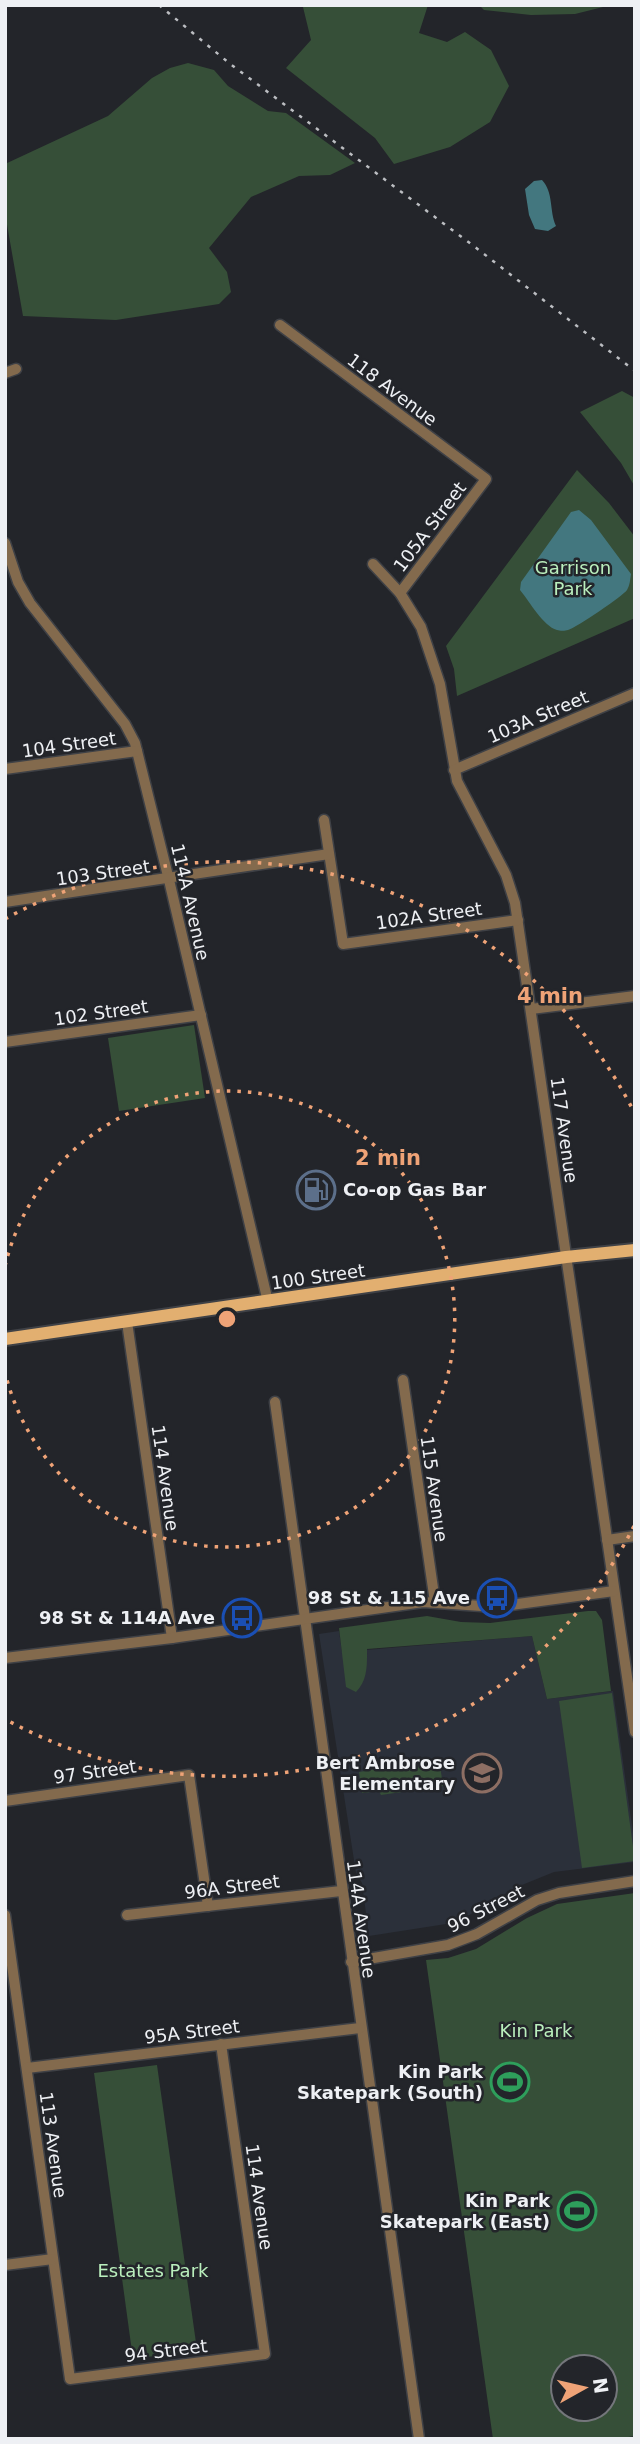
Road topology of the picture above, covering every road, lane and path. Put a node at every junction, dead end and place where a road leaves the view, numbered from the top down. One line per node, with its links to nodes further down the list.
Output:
1 (280, 325): 4 (street, 118 Avenue)
2 (16, 369): 3 (street)
3 (5, 373)
4 (485, 479): 7 (street, 105A Street)
5 (5, 543): 9 (street, 114A Avenue)
6 (373, 564): 7 (street, 117 Avenue)
7 (400, 593): 11 (street, 117 Avenue)
8 (635, 693): 11 (street, 103A Street)
9 (137, 751): 10 (street, 104 Street); 14 (street, 114A Avenue)
10 (5, 769)
11 (454, 770): 16 (street, 117 Avenue)
12 (324, 820): 13 (street)
13 (329, 854): 14 (street, 103 Street); 16 (street, 102A Street)
14 (169, 880): 15 (street, 103 Street); 19 (street, 114A Avenue)
15 (5, 902)
16 (519, 919): 18 (street, 117 Avenue)
17 (635, 996): 18 (street)
18 (531, 1009): 22 (street, 117 Avenue)
19 (201, 1015): 20 (street, 102 Street); 23 (street, 114A Avenue)
20 (5, 1042)
21 (635, 1250): 22 (main road, 100 Street)
22 (566, 1257): 23 (main road, 100 Street); 29 (street, 117 Avenue)
23 (268, 1302): 24 (main road, 100 Street)
24 (127, 1322): 25 (main road, 100 Street); 33 (street, 114 Avenue)
25 (5, 1339)
26 (403, 1380): 31 (street, 115 Avenue)
27 (275, 1402): 32 (street, 114A Avenue)
28 (635, 1536): 29 (street)
29 (607, 1540): 30 (street, 117 Avenue)
30 (614, 1591): 31 (street); 35 (street, 117 Avenue)
31 (435, 1602): 32 (street)
32 (305, 1619): 33 (street); 39 (street, 114A Avenue)
33 (172, 1639): 34 (street)
34 (5, 1658)
35 (630, 1666): 36 (street, 117 Avenue)
36 (635, 1732)
37 (5, 1801): 40 (street, 97 Street)
38 (635, 1881): 43 (street, 96 Street)
39 (341, 1891): 40 (street, 96A Street); 43 (street, 114A Avenue)
40 (208, 1906): 41 (street, 96A Street)
41 (127, 1915)
42 (5, 1916): 44 (street, 113 Avenue)
43 (351, 1962): 45 (street, 114A Avenue)
44 (10, 1992): 47 (street, 113 Avenue)
45 (360, 2028): 46 (street, 95A Street); 52 (street, 114A Avenue)
46 (221, 2044): 47 (street, 95A Street); 50 (street, 114 Avenue)
47 (27, 2068): 48 (street, 113 Avenue)
48 (53, 2259): 49 (street); 51 (street, 113 Avenue)
49 (5, 2265)
50 (265, 2354): 51 (street, 94 Street)
51 (70, 2379)
52 (419, 2439)

